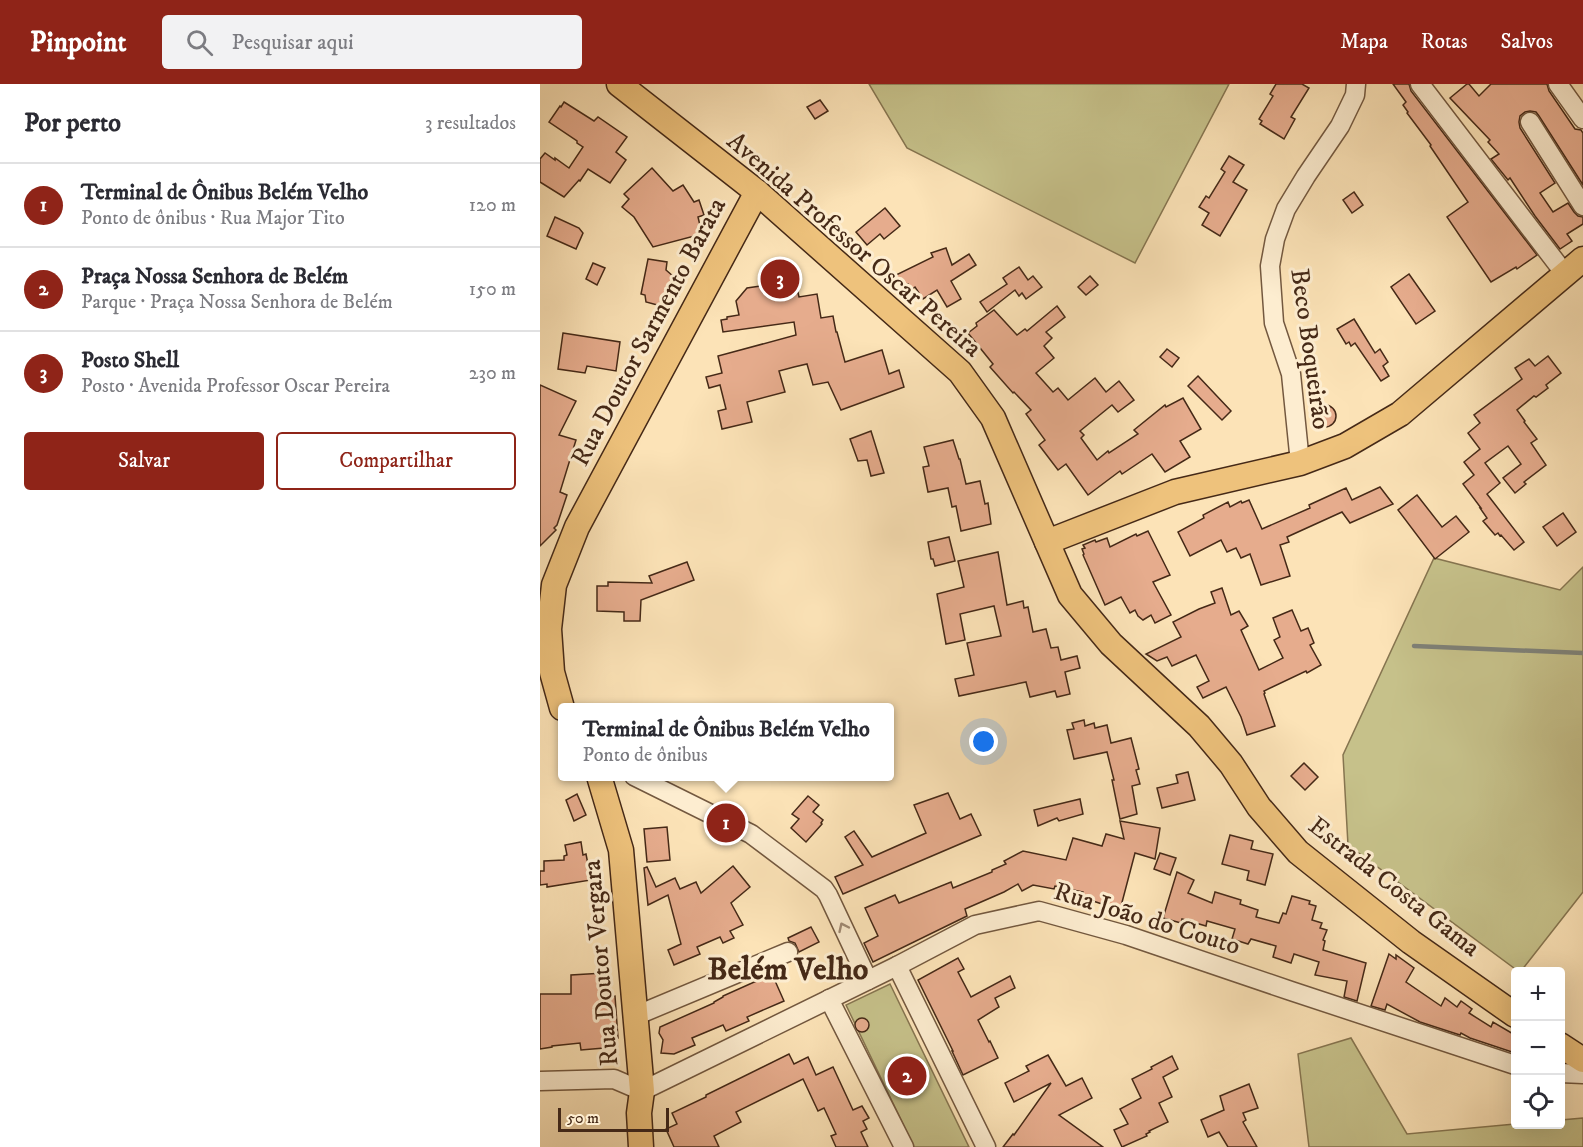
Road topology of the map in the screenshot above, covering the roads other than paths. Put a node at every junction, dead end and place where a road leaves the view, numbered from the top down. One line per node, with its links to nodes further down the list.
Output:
1 (619, 84): 7 (main road, Avenida Professor Oscar Pereira)
2 (1356, 84): 10 (street, Beco Boqueirão)
3 (1420, 84): 9 (street)
4 (1558, 84): 5 (street)
5 (1583, 119)
6 (1530, 122): 8 (street)
7 (757, 192): 11 (main road, Avenida Professor Oscar Pereira); 12 (main road, Rua Doutor Sarmento Barata)
8 (1583, 206)
9 (1574, 267): 10 (main road)
10 (1300, 463): 11 (main road)
11 (1047, 542): 20 (main road, Estrada Costa Gama)
12 (544, 668): 13 (main road)
13 (560, 703)
14 (600, 781): 21 (main road, Rua Doutor Vergara)
15 (643, 781): 18 (street, one-way to 15)
16 (788, 952): 21 (street)
17 (897, 966): 18 (street, Rua João do Couto); 24 (street, Rua João do Couto); 31 (street)
18 (868, 980): 19 (street, Rua João do Couto)
19 (829, 999): 28 (street, Rua João do Couto); 30 (street)
20 (1511, 1012)
21 (635, 1016): 28 (main road, Rua Doutor Vergara)
22 (1565, 1048): 23 (main road)
23 (1583, 1060)
24 (1511, 1064)
25 (1565, 1073): 26 (street)
26 (1583, 1074)
27 (540, 1081): 28 (street)
28 (642, 1091): 29 (main road, Rua Doutor Vergara)
29 (641, 1147)
30 (904, 1147)
31 (986, 1147)

